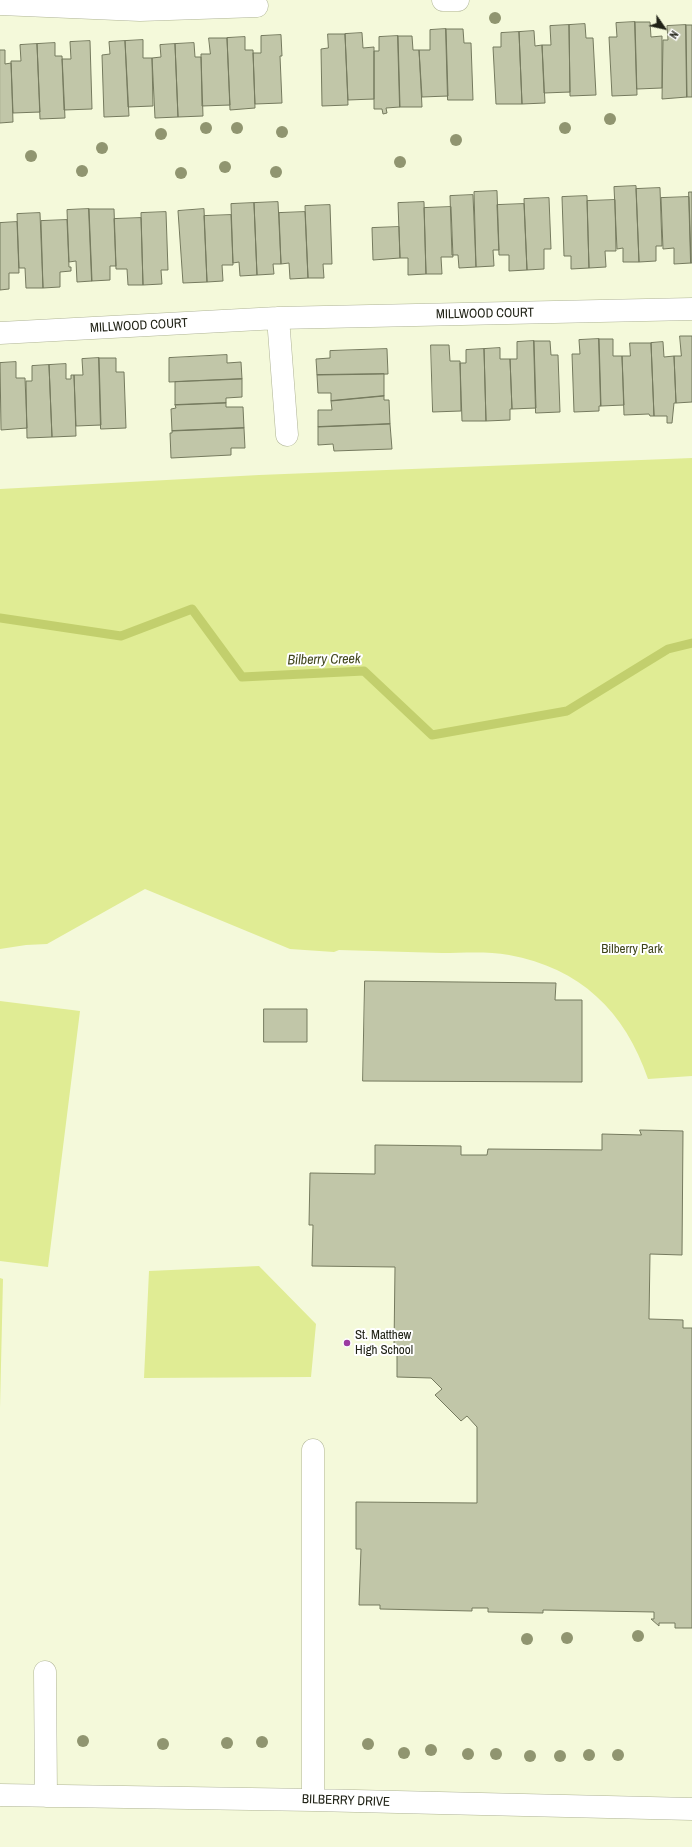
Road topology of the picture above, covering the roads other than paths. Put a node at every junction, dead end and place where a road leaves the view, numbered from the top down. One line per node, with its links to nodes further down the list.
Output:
1 (0, 0): 5 (street)
2 (443, 0): 3 (street)
3 (450, 0): 4 (street)
4 (458, 0)
5 (0, 4): 6 (street)
6 (140, 5): 7 (street)
7 (257, 6)
8 (692, 309): 9 (street, MILLWOOD COURT)
9 (278, 318): 10 (street, MILLWOOD COURT); 11 (street)
10 (0, 333)
11 (287, 435)
12 (313, 1450): 16 (street)
13 (45, 1672): 15 (street)
14 (0, 1795): 15 (street, BILBERRY DRIVE)
15 (46, 1796): 16 (street, BILBERRY DRIVE)
16 (313, 1800): 17 (street, BILBERRY DRIVE)
17 (692, 1809)

